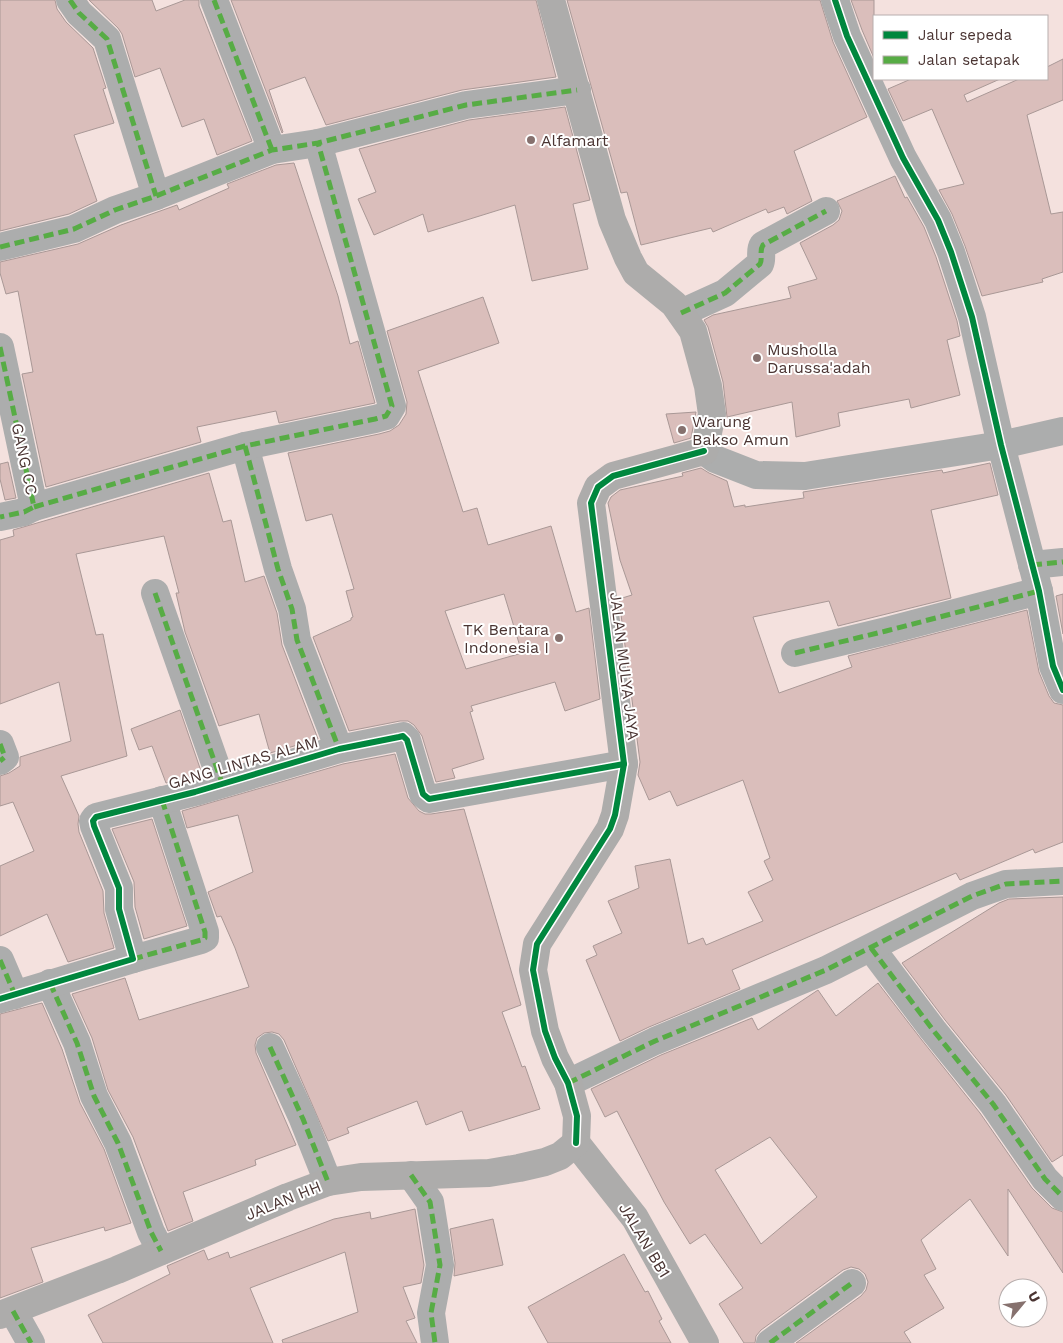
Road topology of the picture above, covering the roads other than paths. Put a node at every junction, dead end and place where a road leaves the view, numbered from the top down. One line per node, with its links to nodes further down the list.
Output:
1 (70, 0): 8 (street)
2 (214, 0): 7 (street)
3 (551, 0): 5 (street)
4 (835, 0): 14 (street)
5 (577, 90): 6 (street); 11 (street)
6 (318, 143): 7 (street); 15 (street)
7 (272, 150): 8 (street)
8 (156, 196): 10 (street)
9 (826, 211): 11 (street)
10 (0, 247)
11 (681, 313): 16 (street)
12 (0, 347): 17 (street, GANG CC)
13 (1063, 431): 14 (street)
14 (1001, 445): 16 (street); 20 (street)
15 (245, 446): 17 (street); 26 (street)
16 (704, 451): 28 (street, JALAN MULYA JAYA)
17 (34, 507): 18 (street, GANG CC)
18 (0, 517)
19 (1063, 562): 20 (street)
20 (1032, 565): 21 (street)
21 (1039, 591): 23 (street); 24 (street)
22 (155, 593): 29 (street)
23 (795, 653)
24 (1063, 690)
25 (0, 744): 27 (street)
26 (339, 749): 28 (street, GANG LINTAS ALAM); 29 (street, GANG LINTAS ALAM)
27 (0, 761)
28 (624, 764): 38 (street, JALAN MULYA JAYA)
29 (222, 783): 30 (street, GANG LINTAS ALAM)
30 (162, 800): 33 (street, GANG LINTAS ALAM); 33 (street)
31 (1063, 881): 32 (street)
32 (871, 948): 38 (street); 42 (street)
33 (133, 959): 35 (street)
34 (0, 960): 36 (street)
35 (50, 983): 36 (street); 43 (street)
36 (7, 997)
37 (270, 1047): 41 (street)
38 (568, 1083): 39 (street, JALAN MULYA JAYA)
39 (576, 1143): 40 (street, JALAN HH); 48 (street, JALAN BB1)
40 (411, 1175): 41 (street, JALAN HH); 47 (street)
41 (328, 1182): 43 (street, JALAN HH)
42 (1063, 1197)
43 (161, 1251): 45 (street, JALAN HH)
44 (852, 1283): 49 (street)
45 (7, 1313): 46 (street)
46 (32, 1343)
47 (435, 1343)
48 (705, 1343)
49 (770, 1343)

